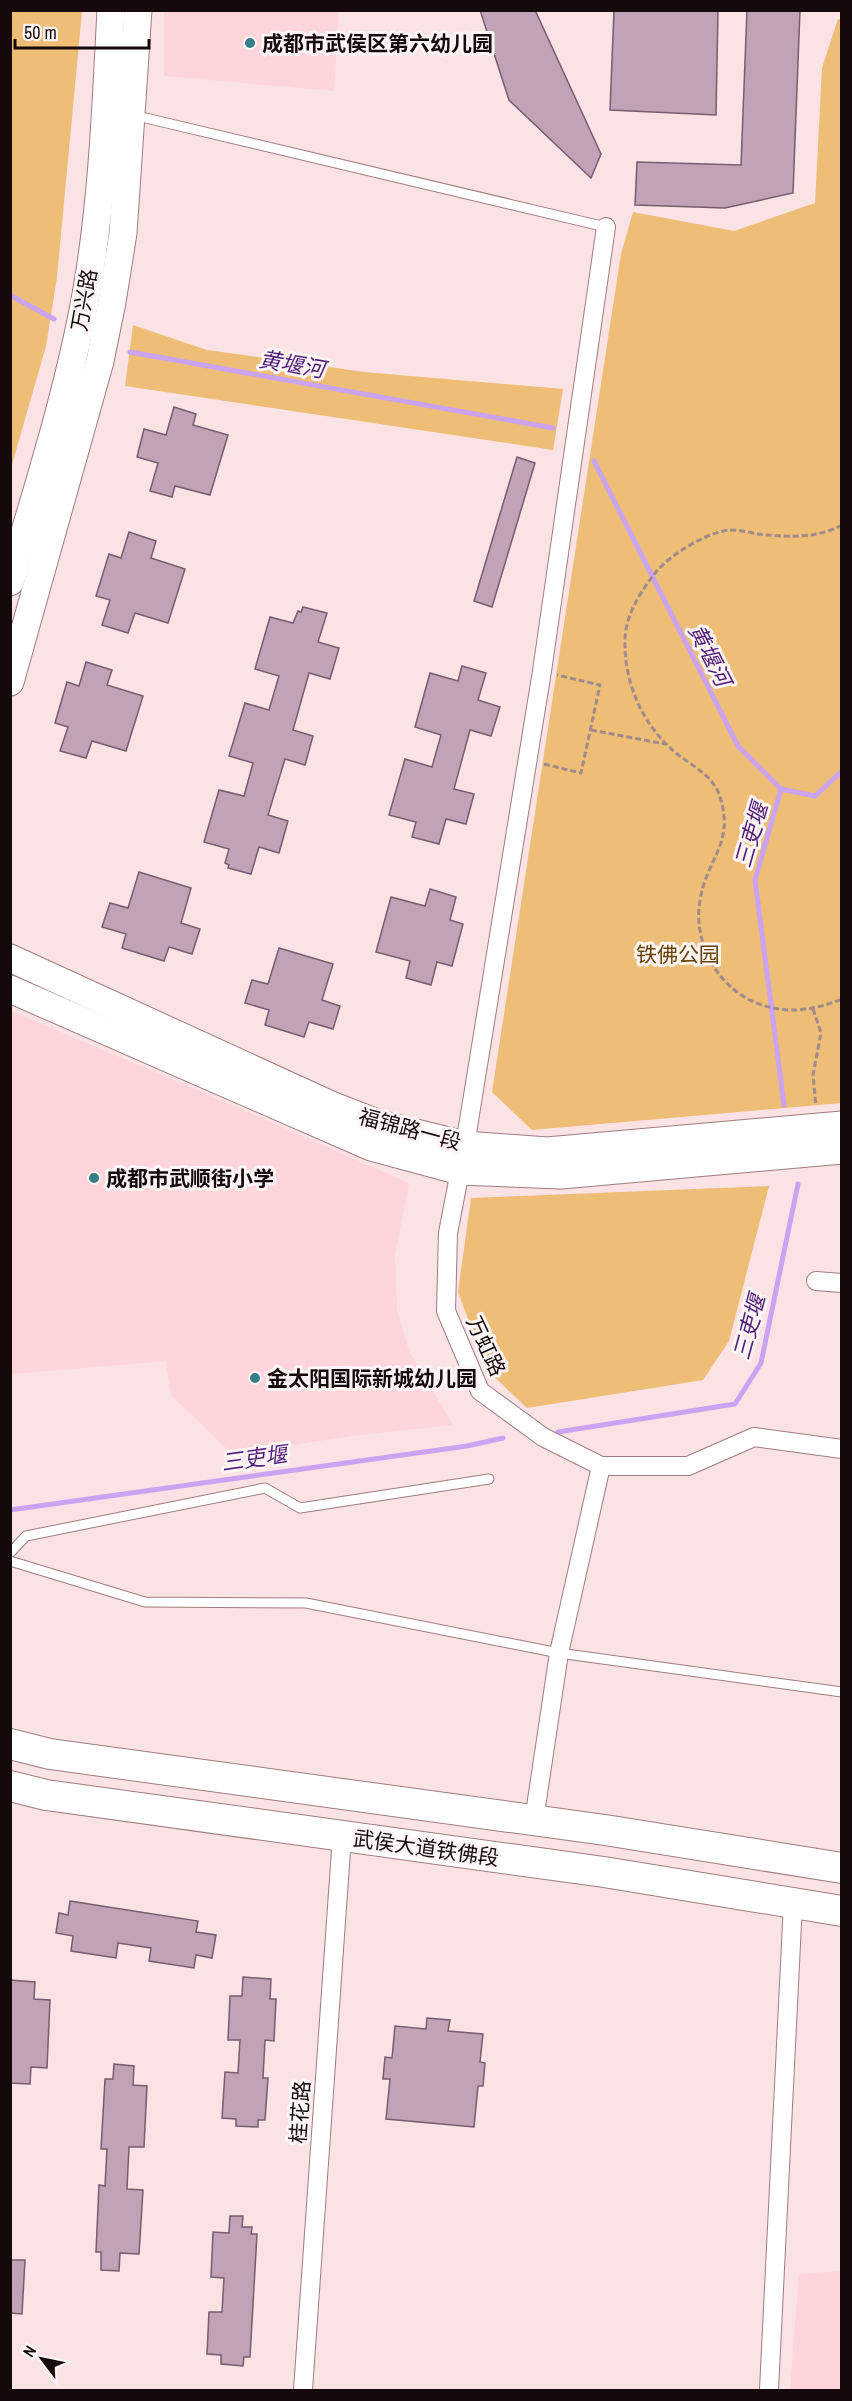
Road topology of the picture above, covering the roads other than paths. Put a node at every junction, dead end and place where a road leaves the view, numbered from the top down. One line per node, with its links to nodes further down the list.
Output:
1 (111, 10): 5 (street, 万兴路)
2 (138, 10): 3 (street)
3 (131, 114): 4 (lane); 6 (street)
4 (606, 227): 11 (street, 万虹路)
5 (10, 582)
6 (10, 682)
7 (10, 958): 11 (street, 福锦路一段)
8 (10, 989): 11 (street, 福锦路一段)
9 (830, 1126): 11 (street, 福锦路一段)
10 (842, 1150): 11 (street, 福锦路一段)
11 (462, 1158): 15 (street, 万虹路)
12 (816, 1281): 13 (street)
13 (842, 1283)
14 (842, 1449): 15 (street)
15 (601, 1466): 19 (street)
16 (489, 1479): 17 (lane)
17 (10, 1553)
18 (10, 1561): 19 (lane)
19 (559, 1653): 20 (lane); 23 (street)
20 (842, 1692)
21 (10, 1744): 23 (main road, 武侯大道铁佛段)
22 (10, 1786): 24 (main road, 武侯大道铁佛段)
23 (534, 1821): 25 (main road, 武侯大道铁佛段)
24 (342, 1836): 26 (main road, 武侯大道铁佛段); 28 (street, 桂花路)
25 (842, 1868)
26 (792, 1904): 27 (main road, 武侯大道铁佛段); 29 (street)
27 (842, 1911)
28 (303, 2391)
29 (769, 2391)

